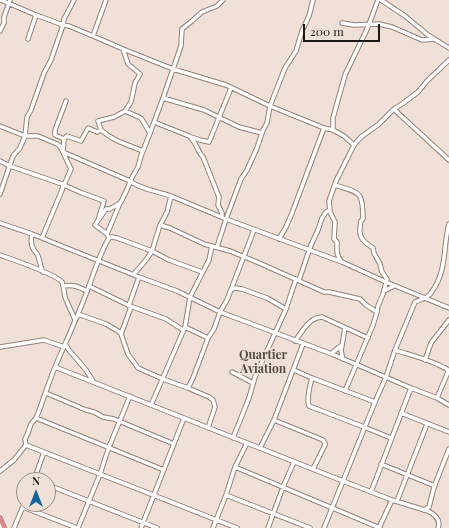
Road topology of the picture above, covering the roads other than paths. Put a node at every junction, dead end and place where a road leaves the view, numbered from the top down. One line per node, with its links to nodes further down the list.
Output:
1 (1, 0): 7 (street)
2 (74, 0): 10 (street)
3 (106, 0): 13 (street)
4 (223, 0): 19 (street)
5 (313, 0): 23 (street)
6 (380, 0): 11 (street); 15 (street)
7 (10, 1): 8 (street); 12 (street)
8 (36, 15): 10 (street); 14 (street)
9 (342, 23): 11 (street)
10 (63, 25): 13 (street); 34 (street)
11 (369, 25): 15 (street); 31 (street)
12 (0, 30)
13 (93, 36): 17 (street)
14 (28, 39)
15 (435, 39): 16 (street)
16 (449, 48)
17 (123, 49): 19 (street); 25 (street)
18 (449, 60): 24 (street)
19 (173, 69): 20 (street); 21 (street)
20 (231, 88): 23 (street); 26 (street)
21 (163, 98): 26 (street); 27 (street)
22 (66, 101): 36 (street)
23 (270, 106): 29 (street); 33 (street)
24 (394, 110): 37 (street); 40 (street)
25 (125, 111): 30 (street); 32 (street)
26 (218, 116): 33 (street); 35 (street)
27 (154, 122): 32 (street); 35 (street)
28 (0, 126): 34 (street)
29 (324, 128): 31 (street); 58 (street)
30 (101, 130): 36 (street); 38 (street)
31 (332, 130): 37 (street)
32 (150, 133): 38 (street)
33 (262, 133): 49 (street)
34 (26, 136): 39 (street); 42 (street)
35 (189, 136): 49 (street)
36 (64, 139): 39 (street)
37 (354, 145): 44 (street)
38 (143, 150): 43 (street)
39 (63, 152): 43 (street); 52 (street)
40 (449, 160)
41 (0, 161): 42 (street)
42 (10, 166): 45 (street); 57 (street)
43 (130, 181): 46 (street); 47 (street)
44 (335, 185): 48 (street); 72 (street)
45 (0, 194)
46 (171, 196): 49 (street); 53 (street)
47 (120, 203): 52 (street); 56 (street)
48 (330, 210): 61 (street); 66 (street)
49 (224, 218): 54 (street); 60 (street)
50 (0, 223): 55 (street)
51 (449, 224): 81 (street)
52 (95, 225): 56 (street)
53 (160, 225): 59 (street); 62 (street)
54 (254, 230): 58 (street); 64 (street)
55 (32, 234): 57 (street); 67 (street)
56 (108, 236): 62 (street); 65 (street)
57 (42, 238): 65 (street)
58 (279, 239): 61 (street)
59 (212, 246): 60 (street); 68 (street)
60 (217, 247): 64 (street)
61 (310, 250): 66 (street); 71 (street)
62 (152, 251): 68 (street); 69 (street)
63 (0, 255): 67 (street)
64 (243, 257): 71 (street); 76 (street)
65 (98, 260): 69 (street); 74 (street)
66 (342, 262): 72 (street)
67 (43, 272): 73 (street)
68 (202, 272): 80 (street)
69 (134, 274): 70 (street)
70 (140, 277): 80 (street); 83 (street)
71 (298, 280): 85 (street); 87 (street)
72 (386, 282): 75 (street); 78 (street)
73 (63, 286): 77 (street); 89 (street)
74 (89, 286): 77 (street); 83 (street)
75 (394, 286): 78 (street); 79 (street)
76 (231, 290): 85 (street); 86 (street)
77 (87, 291): 88 (street)
78 (384, 291): 87 (street)
79 (417, 295): 81 (street); 82 (street)
80 (190, 297): 86 (street); 92 (street)
81 (425, 298): 82 (street); 84 (street)
82 (415, 302): 102 (street)
83 (130, 306): 92 (street); 94 (street)
84 (449, 308)
85 (286, 309): 93 (street)
86 (220, 312): 93 (street); 95 (street)
87 (377, 312): 96 (street)
88 (78, 314): 89 (street); 94 (street)
89 (75, 320): 99 (street)
90 (449, 320): 105 (street)
91 (345, 328): 96 (street); 97 (street); 100 (street)
92 (184, 329): 95 (street); 112 (street)
93 (276, 333): 97 (street); 114 (street)
94 (121, 334): 112 (street)
95 (208, 338): 115 (street)
96 (368, 338): 106 (street)
97 (295, 341): 98 (street)
98 (303, 344): 103 (street); 108 (street)
99 (65, 345): 101 (street); 107 (street); 113 (street)
100 (342, 345): 103 (street); 104 (street)
101 (0, 347)
102 (395, 350): 105 (street); 110 (street)
103 (332, 354): 104 (street)
104 (343, 359): 106 (street)
105 (424, 360): 120 (street)
106 (356, 365): 110 (street); 117 (street)
107 (56, 367): 113 (street); 118 (street)
108 (294, 370): 111 (street); 127 (street)
109 (232, 372): 114 (street)
110 (386, 377): 116 (street); 121 (street)
111 (312, 378): 117 (street); 130 (street)
112 (163, 379): 115 (street); 122 (street)
113 (93, 382): 119 (street)
114 (253, 384): 133 (street)
115 (188, 388): 131 (street)
116 (411, 388): 120 (street); 124 (street)
117 (345, 391): 121 (street)
118 (46, 393): 125 (street); 128 (street)
119 (130, 396): 122 (street); 128 (street)
120 (438, 398): 123 (street)
121 (374, 402): 130 (street)
122 (151, 405): 126 (street)
123 (449, 405)
124 (401, 413): 129 (street); 134 (street)
125 (36, 418): 137 (street); 138 (street)
126 (184, 418): 131 (street); 136 (street)
127 (274, 420): 139 (street); 145 (street)
128 (120, 422): 136 (street); 138 (street)
129 (428, 424): 132 (street); 150 (street)
130 (364, 427): 134 (street); 151 (street)
131 (208, 428): 133 (street)
132 (449, 432)
133 (234, 438): 135 (street)
134 (391, 438): 143 (street)
135 (247, 443): 139 (street); 144 (street)
136 (174, 444): 146 (street)
137 (26, 445): 141 (street); 147 (street)
138 (109, 447): 146 (street); 149 (street)
139 (260, 448): 142 (street)
140 (449, 449): 152 (street)
141 (44, 452): 148 (street); 149 (street)
142 (294, 462): 145 (street); 153 (street)
143 (381, 464): 150 (street); 155 (street)
144 (235, 467): 153 (street); 157 (street)
145 (313, 469): 151 (street)
146 (164, 470): 156 (street)
147 (0, 471)
148 (37, 472)
149 (100, 474): 156 (street); 160 (street)
150 (408, 474): 152 (street); 159 (street)
151 (343, 481): 155 (street); 161 (street)
152 (435, 486): 162 (street)
153 (283, 487): 161 (street); 165 (street)
154 (56, 488): 160 (street)
155 (371, 492): 158 (street)
156 (154, 495): 167 (street); 168 (street)
157 (226, 495): 165 (street); 167 (street)
158 (392, 500): 159 (street); 179 (street)
159 (397, 501): 162 (street)
160 (89, 502): 168 (street); 171 (street)
161 (332, 509): 178 (street); 179 (street)
162 (424, 510): 180 (street)
163 (20, 512): 170 (street)
164 (40, 512): 171 (street)
165 (274, 514): 176 (street); 177 (street)
166 (0, 517): 169 (highway)
167 (216, 520): 174 (street); 175 (street)
168 (143, 523): 172 (street); 173 (street)
169 (5, 528)
170 (14, 528)
171 (78, 528)
172 (141, 528)
173 (157, 528)
174 (213, 528)
175 (237, 528)
176 (268, 528)
177 (310, 528)
178 (324, 528)
179 (380, 528)
180 (438, 528)

